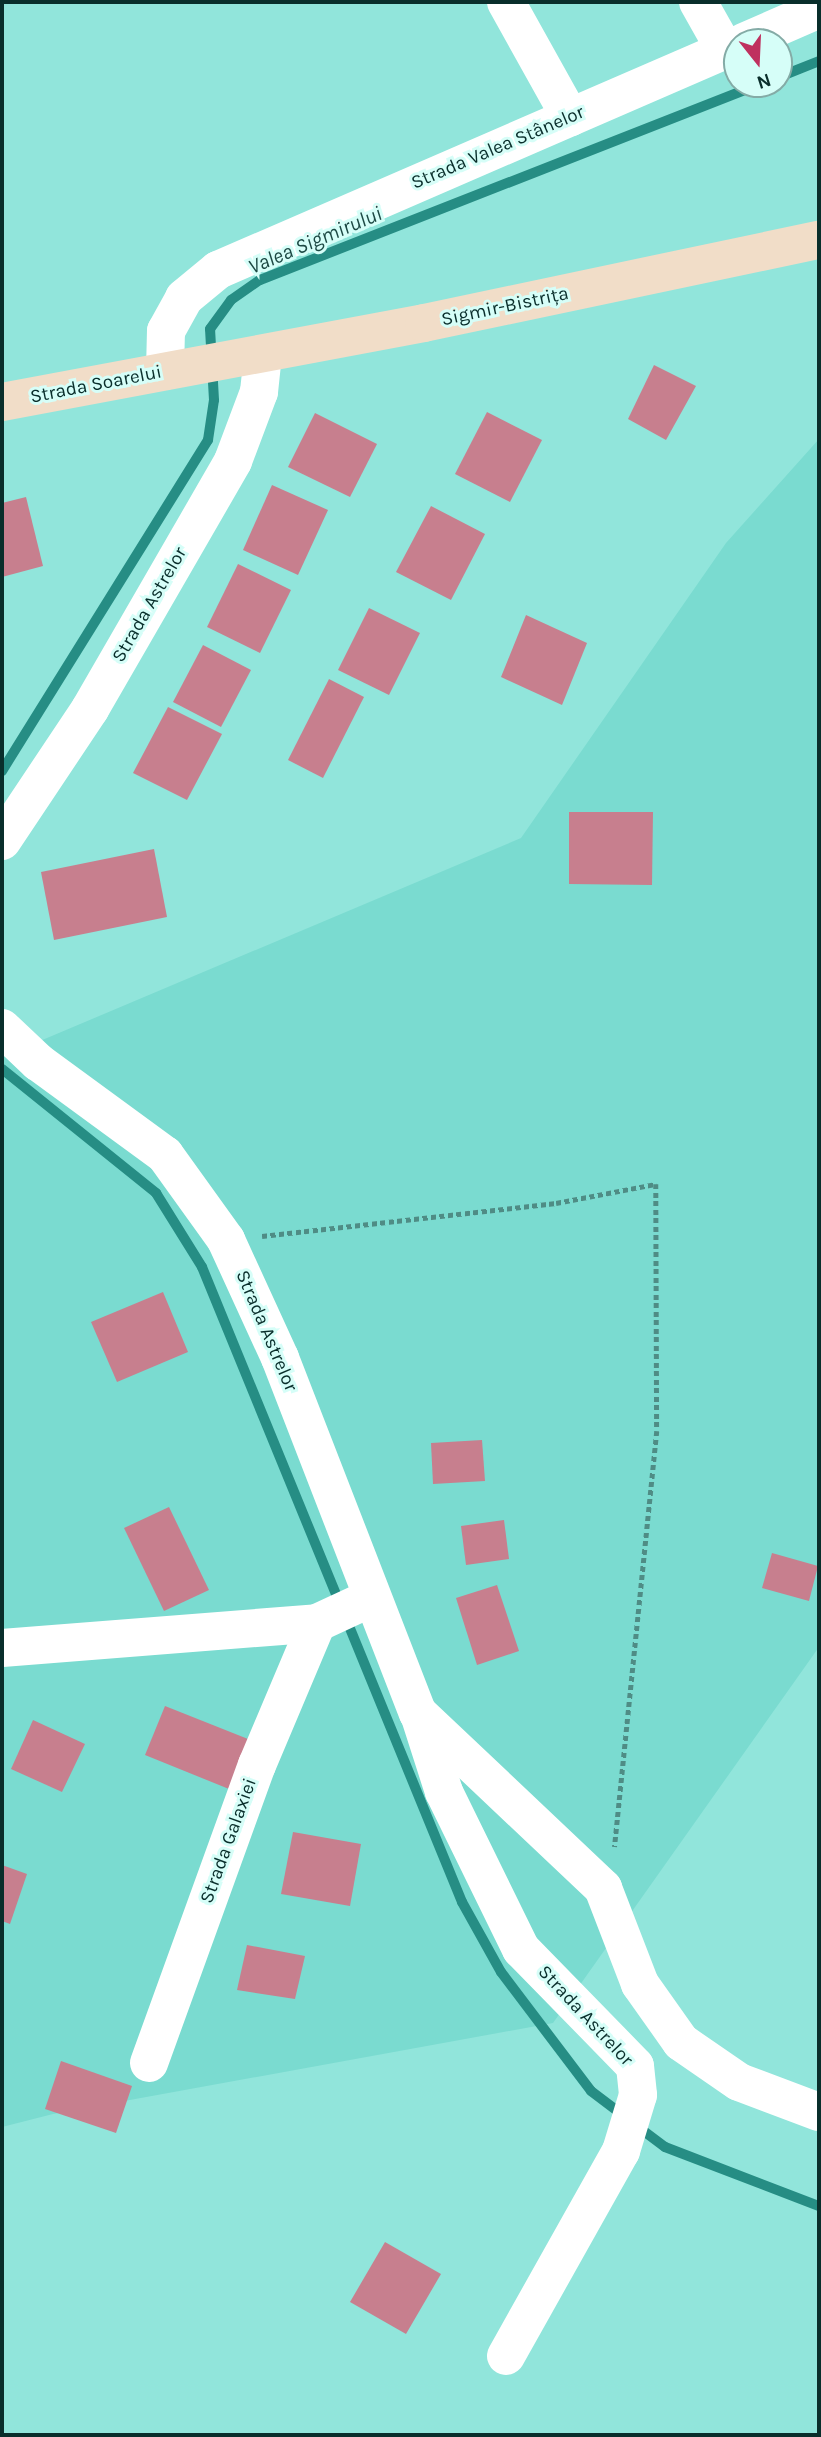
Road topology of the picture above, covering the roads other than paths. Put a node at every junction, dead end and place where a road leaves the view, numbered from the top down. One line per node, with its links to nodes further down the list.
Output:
1 (506, 2): 7 (street)
2 (698, 2): 5 (street)
3 (819, 9): 4 (street, Strada Valea Stânelor)
4 (776, 28)
5 (723, 32)
6 (723, 51): 7 (street, Strada Valea Stânelor)
7 (570, 117): 9 (street, Strada Valea Stânelor)
8 (819, 240): 9 (main road, Sigmir-Bistrița)
9 (211, 363): 10 (main road, Strada Soarelui); 11 (street, Strada Astrelor)
10 (2, 402)
11 (2, 841)
12 (2, 1028): 13 (street, Strada Astrelor)
13 (362, 1602): 14 (street); 16 (street, Strada Astrelor)
14 (317, 1623): 15 (street); 17 (street, Strada Galaxiei)
15 (6, 1636)
16 (418, 1713): 18 (street, Strada Astrelor); 19 (street, Strada Astrelor)
17 (149, 2063)
18 (819, 2112)
19 (506, 2356)

